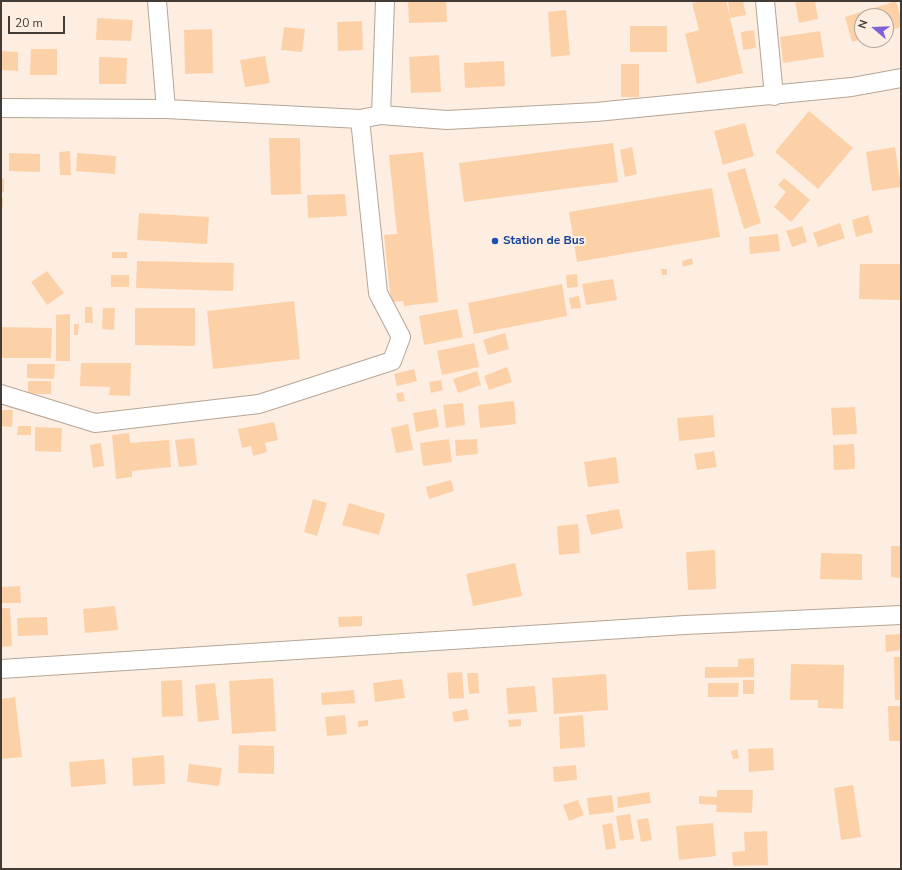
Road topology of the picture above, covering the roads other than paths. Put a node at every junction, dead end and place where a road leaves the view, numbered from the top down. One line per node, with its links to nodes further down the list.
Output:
1 (157, 1): 7 (street)
2 (385, 1): 8 (street)
3 (765, 1): 5 (street)
4 (901, 78): 5 (street)
5 (774, 96): 8 (street)
6 (1, 108): 7 (street)
7 (166, 109): 9 (street)
8 (381, 115): 9 (street)
9 (360, 119): 10 (street)
10 (1, 394)
11 (901, 615): 12 (street)
12 (1, 669)

